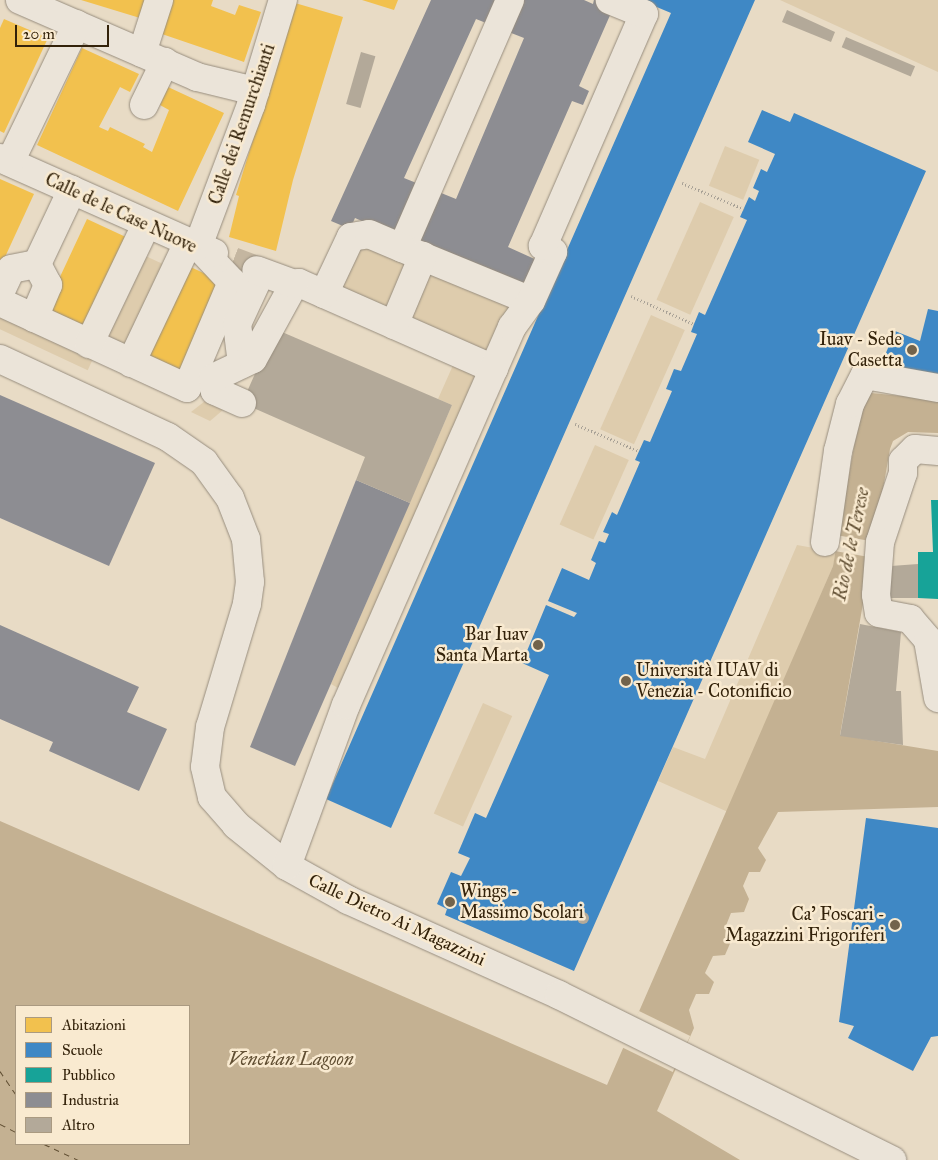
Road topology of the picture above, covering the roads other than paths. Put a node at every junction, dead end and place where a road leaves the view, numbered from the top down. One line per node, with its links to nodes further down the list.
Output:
1 (160, 0): 7 (street)
2 (284, 0): 8 (street, Calle dei Remurchianti)
3 (510, 0): 14 (street)
4 (610, 0): 20 (street)
5 (29, 2): 6 (street)
6 (77, 24): 7 (street); 10 (street)
7 (153, 58): 8 (street); 9 (street)
8 (255, 91): 13 (street, Calle dei Remurchianti)
9 (144, 105)
10 (5, 160): 11 (street, Calle de le Case Nuove)
11 (72, 190): 12 (street, Calle de le Case Nuove); 15 (street)
12 (146, 225): 13 (street, Calle de le Case Nuove); 24 (street)
13 (193, 245): 16 (street, Calle de le Case Nuove); 26 (street, Calle dei Remurchianti)
14 (413, 252): 19 (street); 20 (street); 23 (street)
15 (37, 264): 18 (street); 22 (street)
16 (245, 271): 17 (street); 26 (street); 27 (street)
17 (294, 284): 19 (street); 27 (street)
18 (0, 293)
19 (324, 294): 23 (street)
20 (531, 301): 28 (street)
21 (0, 302): 22 (street)
22 (34, 318): 24 (street)
23 (394, 325): 28 (street)
24 (89, 344): 26 (street)
25 (0, 359): 36 (street, Calle Dietro Ai Magazzini)
26 (131, 363)
27 (242, 364): 30 (street)
28 (494, 370): 36 (street)
29 (938, 388): 34 (street)
30 (215, 392): 31 (street); 32 (street)
31 (242, 403)
32 (190, 405)
33 (938, 452): 35 (street)
34 (825, 542)
35 (938, 698)
36 (288, 866): 37 (street, Calle Dietro Ai Magazzini)
37 (892, 1160)

